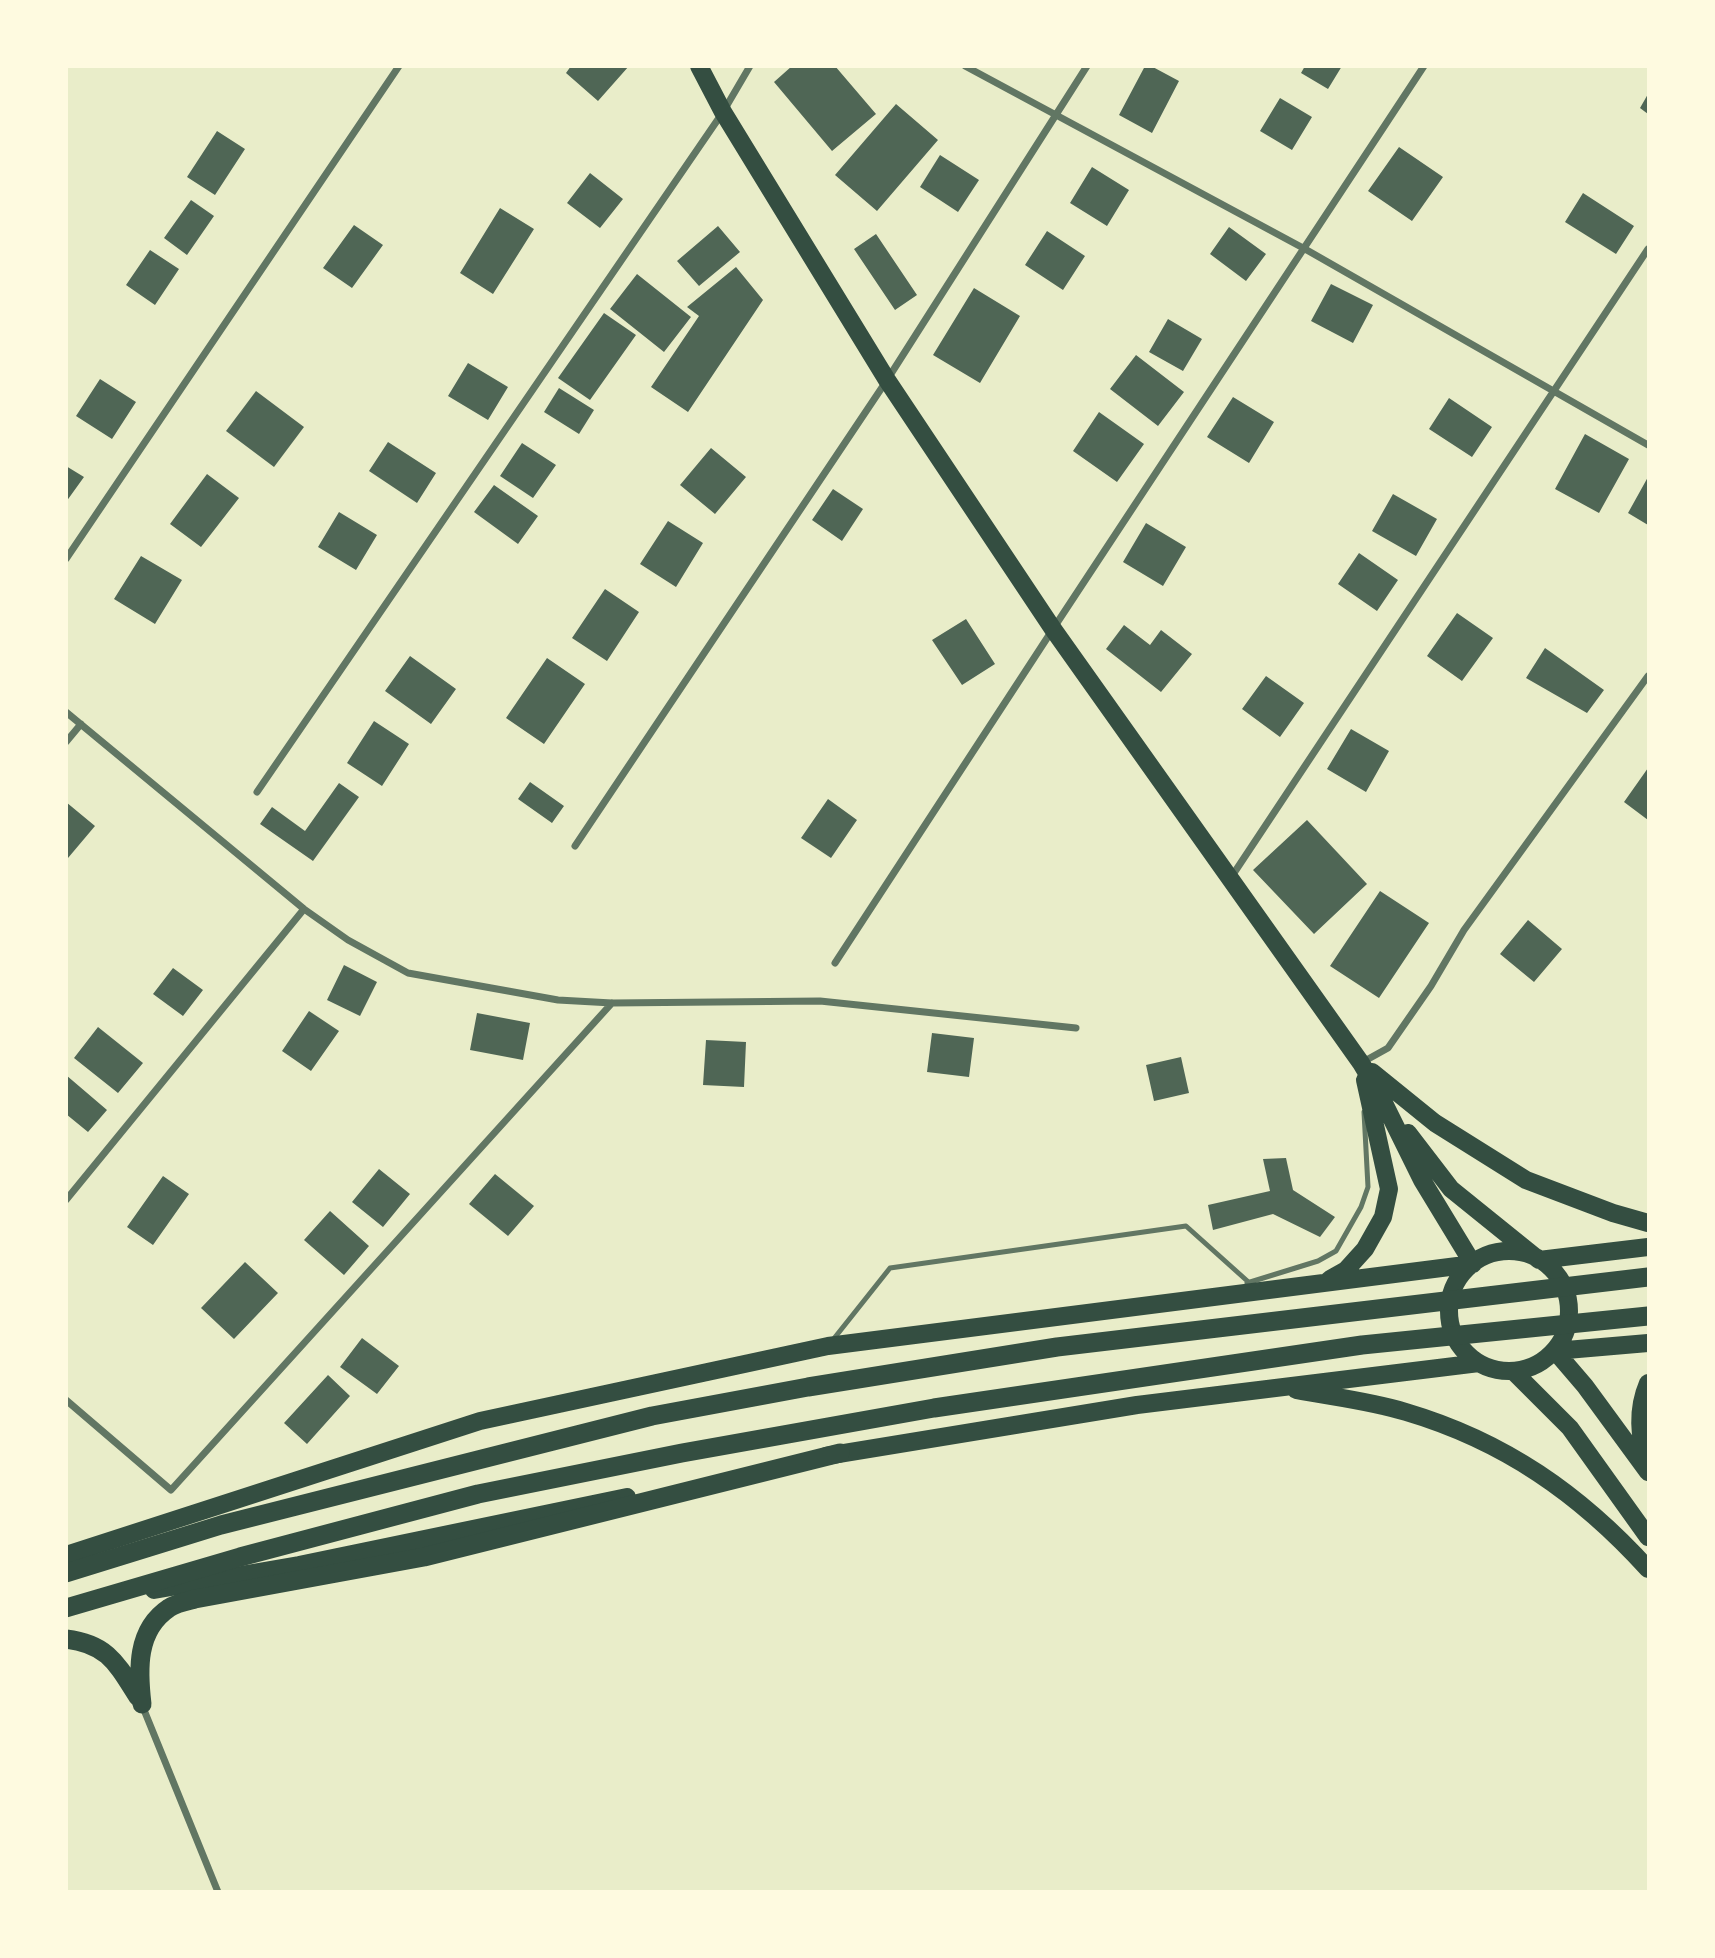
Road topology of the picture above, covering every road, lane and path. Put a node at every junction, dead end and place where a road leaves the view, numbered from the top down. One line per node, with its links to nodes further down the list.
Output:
1 (400, 66): 14 (street)
2 (699, 66): 7 (main road)
3 (750, 66): 7 (street)
4 (965, 66): 8 (street)
5 (1087, 66): 8 (street)
6 (1424, 66): 9 (street)
7 (723, 112): 11 (main road); 20 (street)
8 (1055, 116): 9 (street); 11 (street)
9 (1305, 249): 12 (street); 15 (street)
10 (1648, 249): 12 (street)
11 (887, 380): 15 (main road); 21 (street)
12 (1553, 392): 13 (street); 22 (street)
13 (1648, 445)
14 (66, 559)
15 (1053, 629): 22 (main road); 24 (street)
16 (1648, 676): 27 (street)
17 (66, 712): 18 (street)
18 (81, 724): 19 (street); 23 (street)
19 (66, 742)
20 (257, 792)
21 (575, 846)
22 (1229, 880): 27 (main road)
23 (304, 909): 25 (street); 29 (street)
24 (835, 963)
25 (612, 1003): 26 (street); 45 (street)
26 (1076, 1028)
27 (1361, 1063): 28 (main road); 30 (main road); 35 (main road); 36 (lane)
28 (1381, 1097): 32 (main road); 33 (main road)
29 (66, 1200)
30 (1648, 1223)
31 (1648, 1247): 32 (main road)
32 (1539, 1260): 33 (main road); 40 (main road)
33 (1473, 1264): 35 (main road); 41 (main road)
34 (1648, 1277): 51 (highway)
35 (1320, 1284): 36 (main road)
36 (1254, 1287): 39 (main road); 39 (lane)
37 (1648, 1316): 52 (highway)
38 (1648, 1343): 40 (main road)
39 (828, 1346): 49 (main road)
40 (1555, 1351): 42 (main road); 47 (main road)
41 (1479, 1363): 42 (main road); 44 (main road)
42 (1513, 1371): 48 (main road)
43 (1648, 1383): 47 (main road)
44 (1276, 1387): 46 (main road); 50 (main road)
45 (66, 1400)
46 (840, 1453): 52 (main road); 55 (highway)
47 (1648, 1471)
48 (1648, 1537)
49 (66, 1555)
50 (1648, 1569)
51 (66, 1573)
52 (95, 1600): 53 (highway)
53 (66, 1608)
54 (66, 1639): 55 (highway)
55 (142, 1704): 56 (street)
56 (218, 1892)

